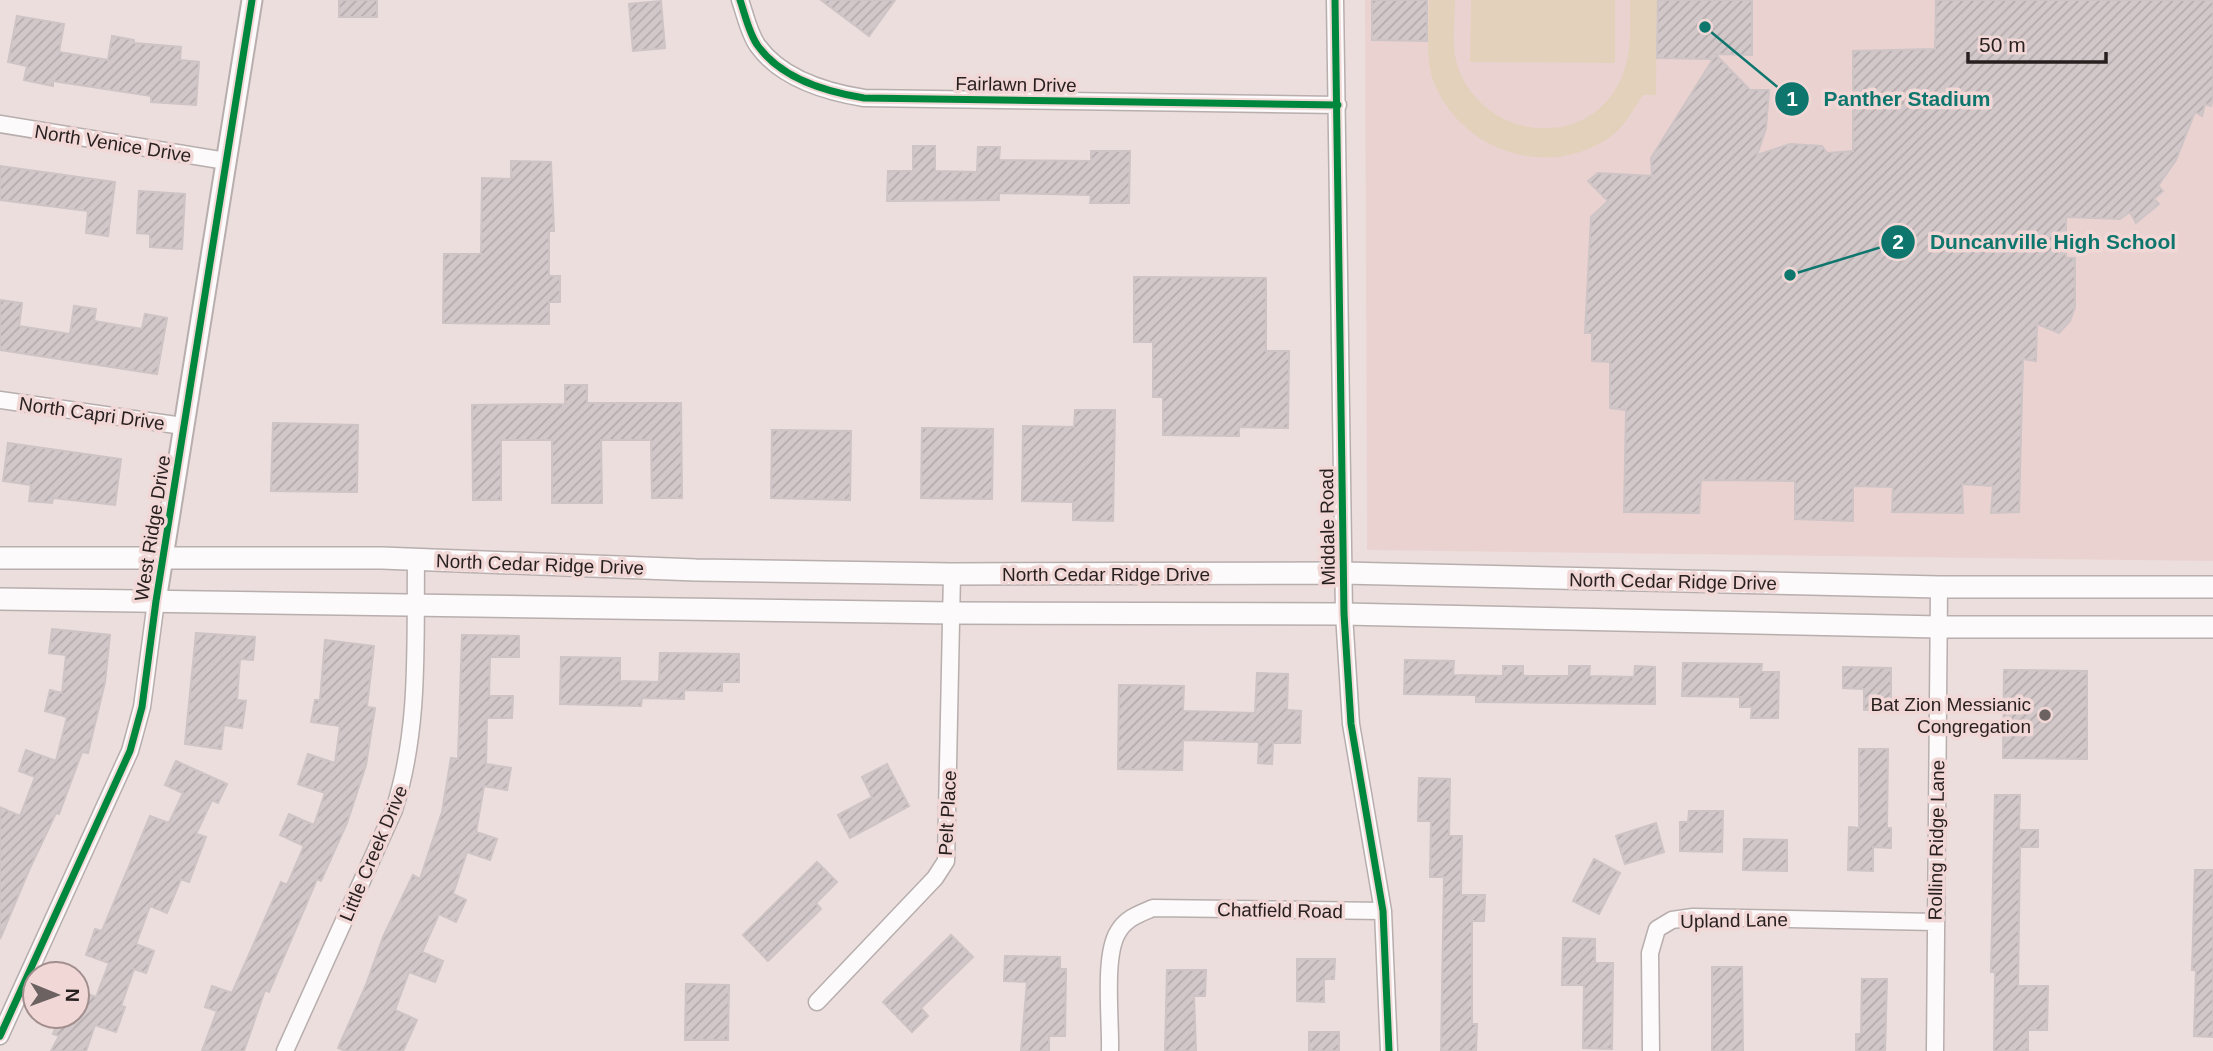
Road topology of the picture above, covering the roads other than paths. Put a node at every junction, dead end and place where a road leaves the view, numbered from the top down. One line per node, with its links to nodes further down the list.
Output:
1 (252, 0): 6 (street, West Ridge Drive)
2 (740, 0): 4 (street, Fairlawn Drive)
3 (1335, 0): 4 (street, Middale Road)
4 (1338, 105): 12 (street, Middale Road)
5 (0, 124): 6 (street, North Venice Drive)
6 (226, 160): 8 (street, West Ridge Drive)
7 (0, 400): 8 (street, North Capri Drive)
8 (184, 426): 10 (street, West Ridge Drive)
9 (0, 558): 10 (main road, North Cedar Ridge Drive)
10 (163, 559): 11 (main road, North Cedar Ridge Drive); 17 (street, West Ridge Drive)
11 (416, 560): 13 (main road, North Cedar Ridge Drive); 18 (street, Little Creek Drive)
12 (1343, 573): 13 (main road, North Cedar Ridge Drive); 14 (main road, North Cedar Ridge Drive); 20 (street, Middale Road)
13 (952, 574): 19 (street, Pelt Place)
14 (1939, 587): 15 (main road, North Cedar Ridge Drive); 21 (street, Rolling Ridge Lane)
15 (2213, 587)
16 (0, 599): 17 (main road, North Cedar Ridge Drive)
17 (156, 601): 18 (main road, North Cedar Ridge Drive); 26 (street, West Ridge Drive)
18 (415, 604): 19 (main road, North Cedar Ridge Drive); 27 (street, Little Creek Drive)
19 (952, 613): 20 (main road, North Cedar Ridge Drive); 25 (street, Pelt Place)
20 (1344, 614): 21 (main road, North Cedar Ridge Drive); 23 (street, Middale Road)
21 (1940, 627): 22 (main road, North Cedar Ridge Drive); 24 (street, Rolling Ridge Lane)
22 (2213, 628)
23 (1383, 911): 28 (street, Chatfield Road); 29 (street, Middale Road)
24 (1935, 922): 30 (street, Upland Lane); 31 (street, Rolling Ridge Lane)
25 (817, 1002)
26 (0, 1036)
27 (285, 1051)
28 (1110, 1051)
29 (1390, 1051)
30 (1651, 1051)
31 (1935, 1051)

